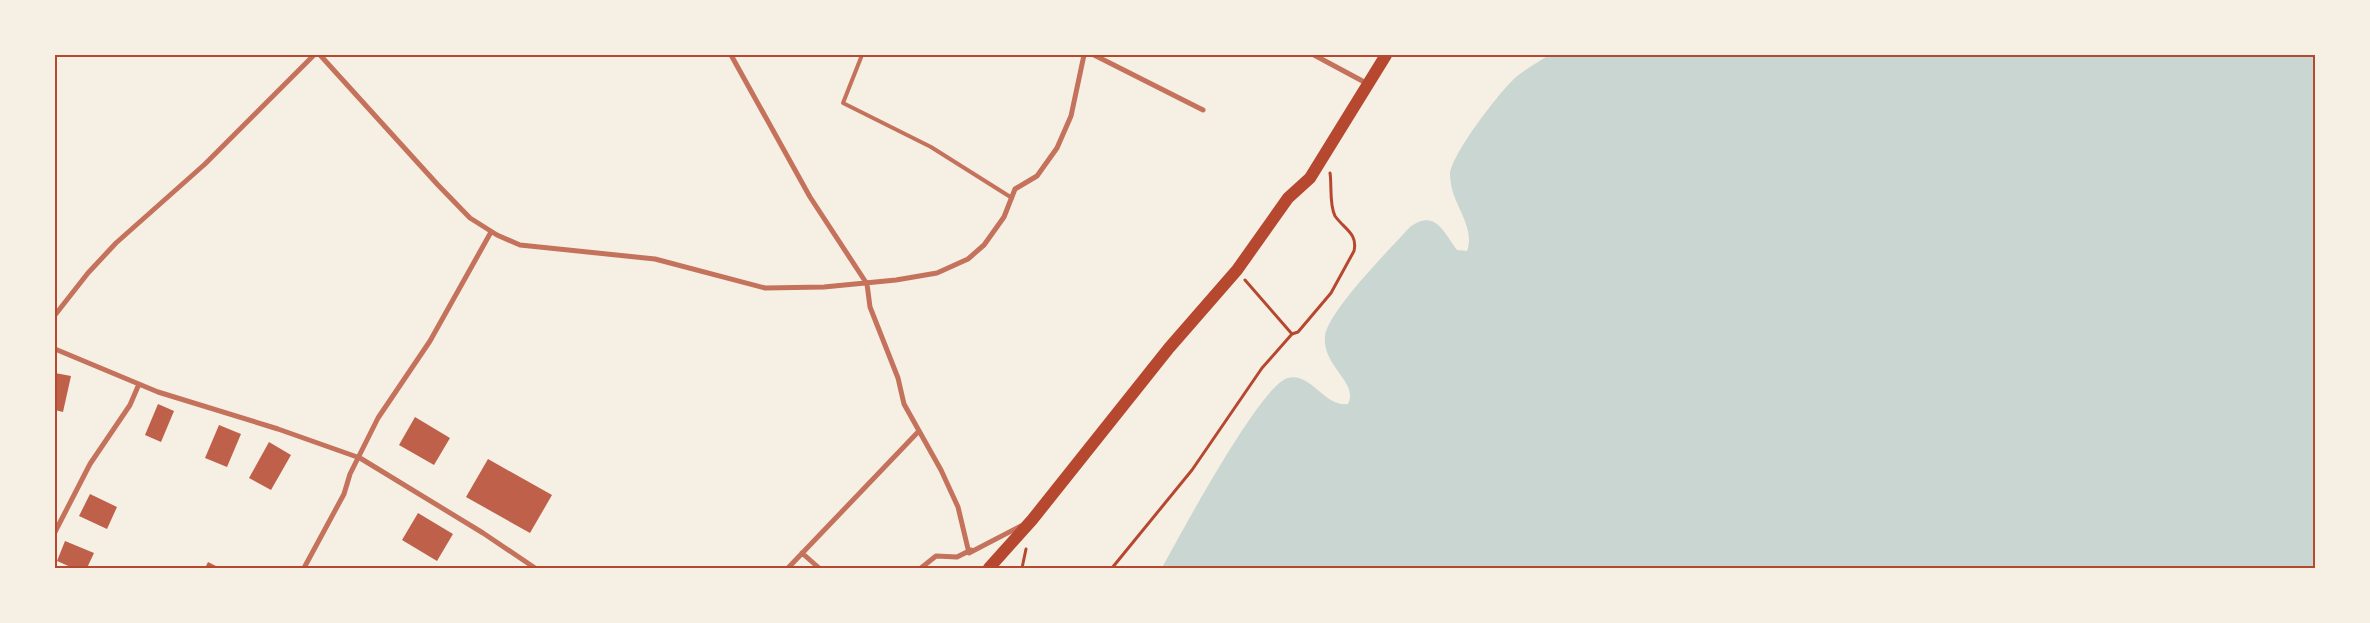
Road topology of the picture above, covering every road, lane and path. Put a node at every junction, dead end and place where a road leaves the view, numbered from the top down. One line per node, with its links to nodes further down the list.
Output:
1 (314, 55): 16 (street)
2 (320, 55): 13 (street)
3 (731, 55): 15 (street)
4 (862, 55): 12 (lane)
5 (1084, 55): 12 (street)
6 (1094, 55): 10 (street)
7 (1314, 55): 9 (street)
8 (1386, 55): 9 (main road)
9 (1369, 84): 11 (main road)
10 (1203, 110)
11 (1327, 153): 14 (main road); 17 (path)
12 (1012, 198): 15 (street)
13 (491, 232): 15 (street); 21 (street)
14 (1237, 270): 17 (path); 22 (main road)
15 (866, 284): 20 (street)
16 (55, 316)
17 (1292, 334): 31 (path)
18 (55, 349): 19 (street)
19 (139, 384): 21 (street); 23 (street)
20 (918, 432): 22 (street); 24 (street)
21 (360, 458): 25 (street); 26 (street)
22 (1032, 520): 29 (street); 30 (main road)
23 (55, 532)
24 (802, 554): 27 (street); 28 (street)
25 (304, 568)
26 (534, 568)
27 (788, 568)
28 (819, 568)
29 (921, 568)
30 (989, 568)
31 (1112, 568)

